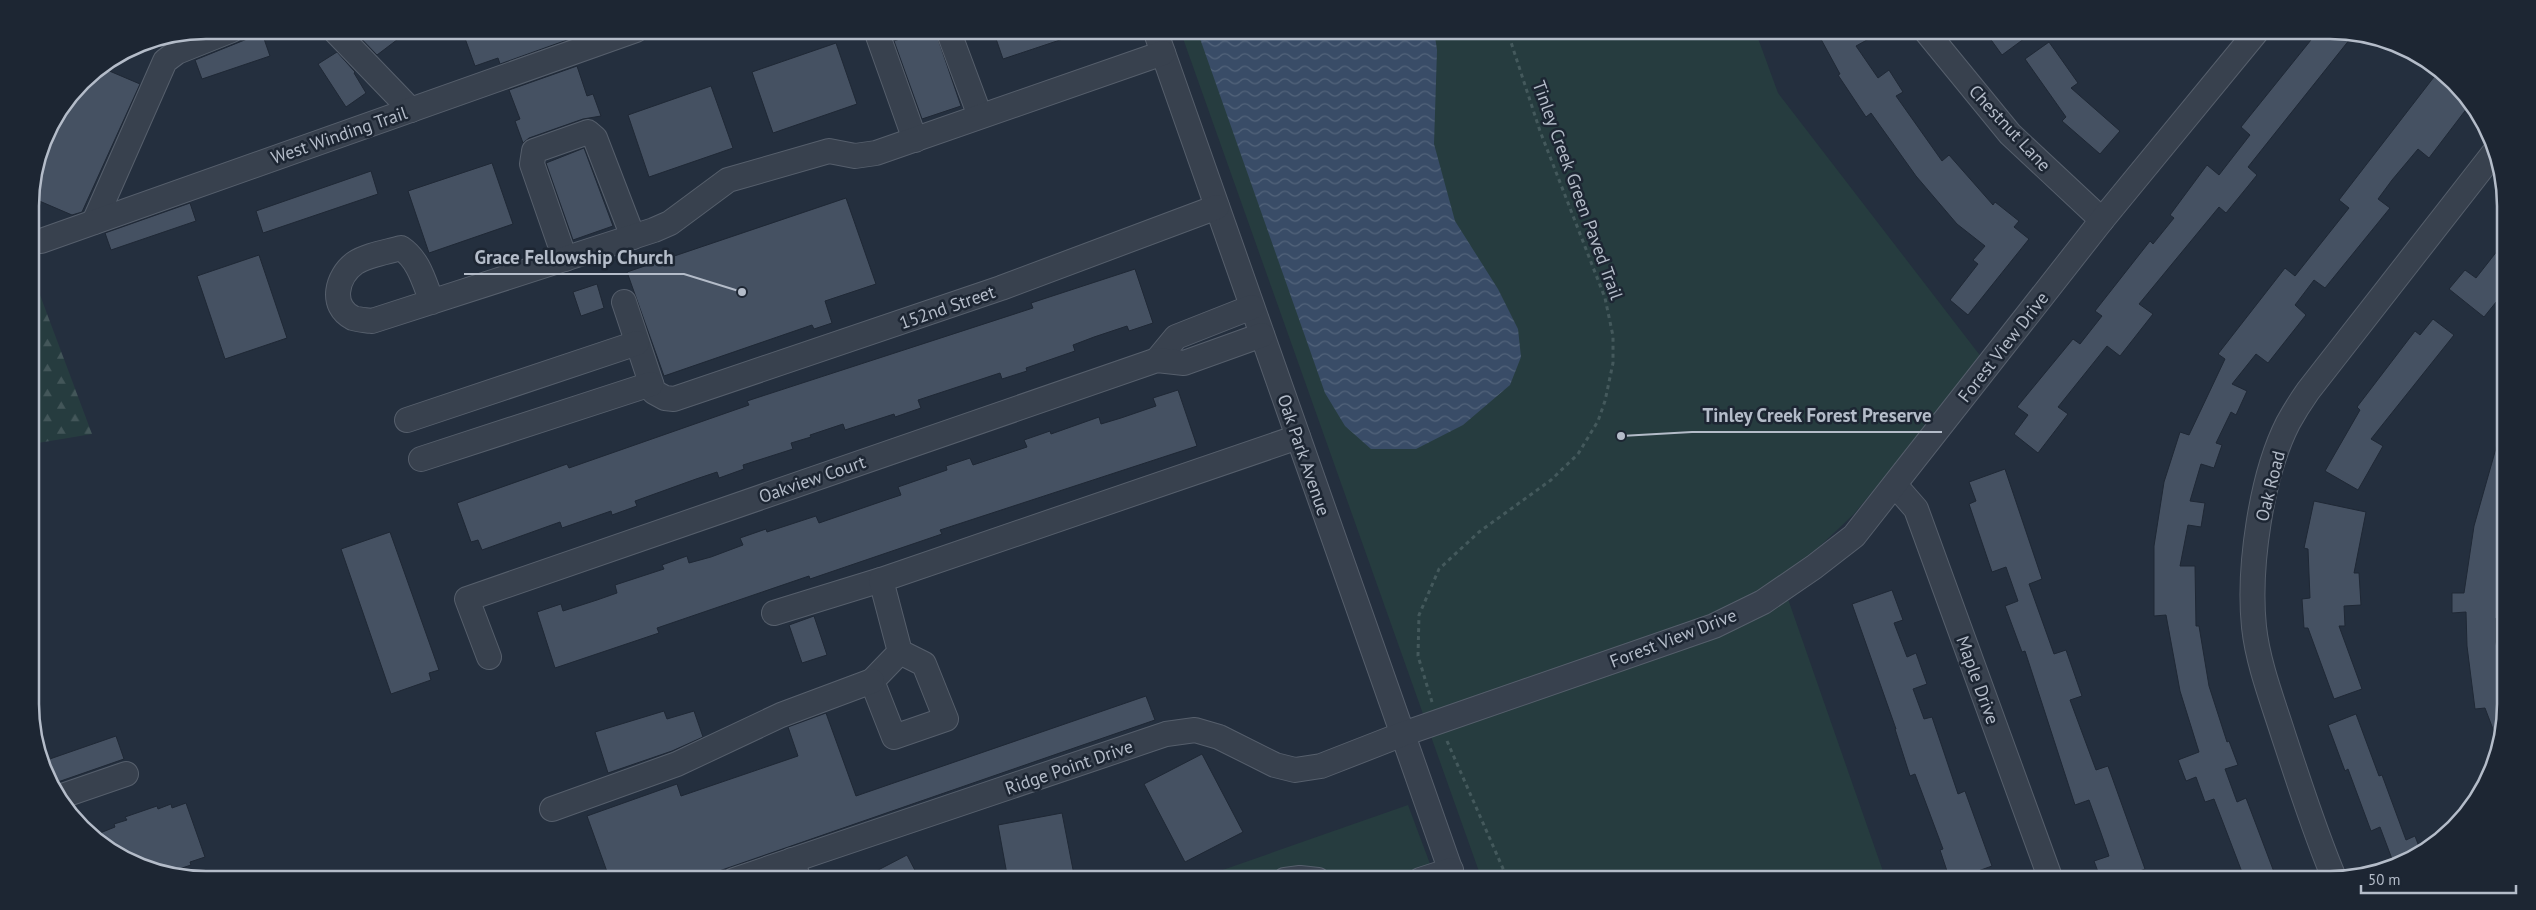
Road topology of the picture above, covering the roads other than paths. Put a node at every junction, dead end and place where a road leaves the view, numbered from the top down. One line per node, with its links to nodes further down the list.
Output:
1 (210, 39): 16 (street)
2 (343, 39): 10 (street)
3 (611, 39): 10 (street, West Winding Trail)
4 (879, 39): 12 (street)
5 (951, 39): 11 (street)
6 (1158, 39): 9 (street, Oak Park Avenue)
7 (1932, 39): 15 (street, Chestnut Lane)
8 (2251, 39): 15 (street, Forest View Drive)
9 (1163, 53): 11 (street); 14 (street, Oak Park Avenue)
10 (411, 110): 16 (street, West Winding Trail)
11 (980, 116): 12 (street)
12 (915, 140): 17 (street)
13 (2490, 157): 43 (street, Oak Road)
14 (1217, 207): 22 (street, Oak Park Avenue); 26 (street, 152nd Street)
15 (2102, 220): 30 (street, Forest View Drive)
16 (94, 222): 18 (street, West Winding Trail)
17 (633, 237): 19 (street); 19 (street)
18 (41, 240)
19 (564, 259): 20 (street)
20 (432, 302)
21 (624, 302): 24 (street)
22 (1252, 307): 23 (street, Oak Park Avenue); 25 (street)
23 (1262, 335): 25 (street, Oakview Court); 28 (street, Oak Park Avenue)
24 (637, 343): 26 (street); 27 (street)
25 (1157, 360): 34 (street, Oakview Court)
26 (651, 384): 29 (street)
27 (407, 420)
28 (1298, 437): 31 (street); 36 (street, Oak Park Avenue)
29 (421, 458)
30 (1896, 485): 36 (street, Forest View Drive); 42 (street, Maple Drive)
31 (881, 580): 32 (street); 33 (street)
32 (774, 613)
33 (900, 652): 35 (street); 35 (street)
34 (489, 657)
35 (872, 680): 39 (street)
36 (1403, 734): 40 (street, Ridge Point Drive); 41 (street, Oak Park Avenue)
37 (126, 774): 38 (street)
38 (66, 795)
39 (552, 809)
40 (795, 870)
41 (1452, 871)
42 (2048, 871)
43 (2332, 871)

